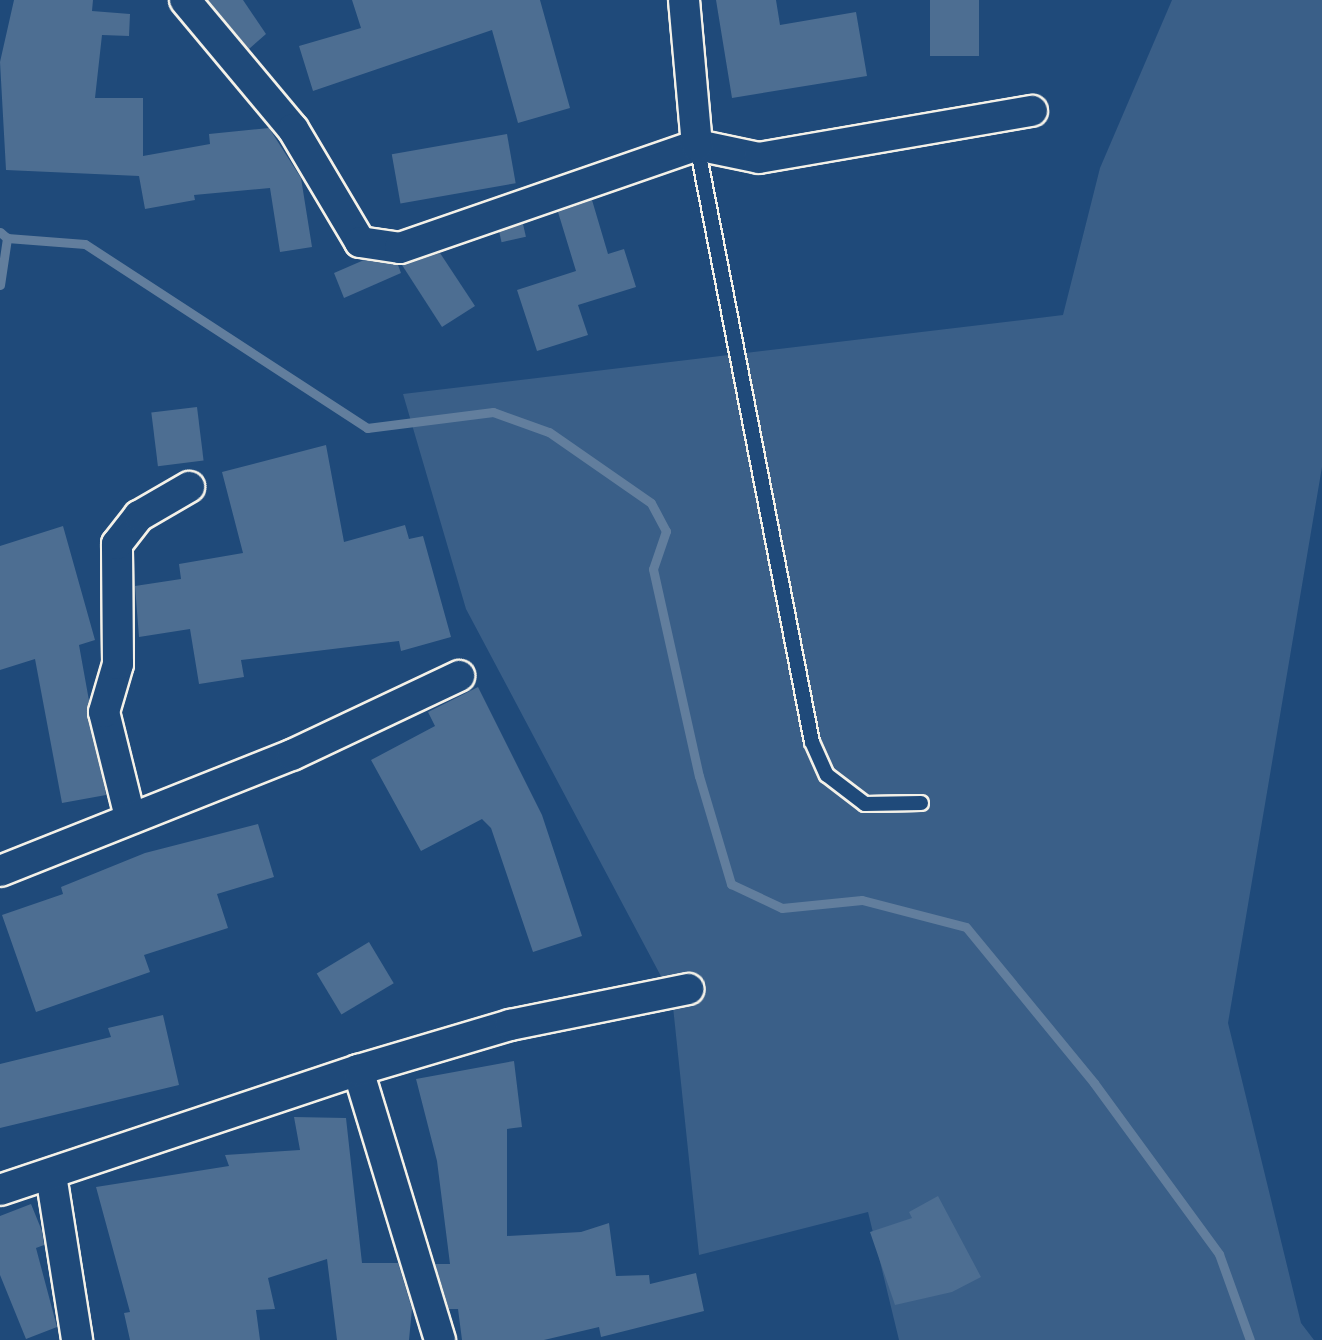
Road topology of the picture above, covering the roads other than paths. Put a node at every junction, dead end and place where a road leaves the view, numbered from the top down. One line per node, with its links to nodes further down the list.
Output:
1 (185, 0): 4 (street)
2 (684, 0): 4 (street)
3 (1032, 111): 4 (street)
4 (698, 145): 7 (lane)
5 (189, 487): 8 (street)
6 (459, 676): 8 (street)
7 (921, 803)
8 (131, 817): 9 (street)
9 (0, 871)
10 (688, 989): 11 (street)
11 (358, 1069): 12 (street); 15 (street)
12 (51, 1175): 13 (street); 14 (street)
13 (0, 1190)
14 (78, 1340)
15 (440, 1340)

